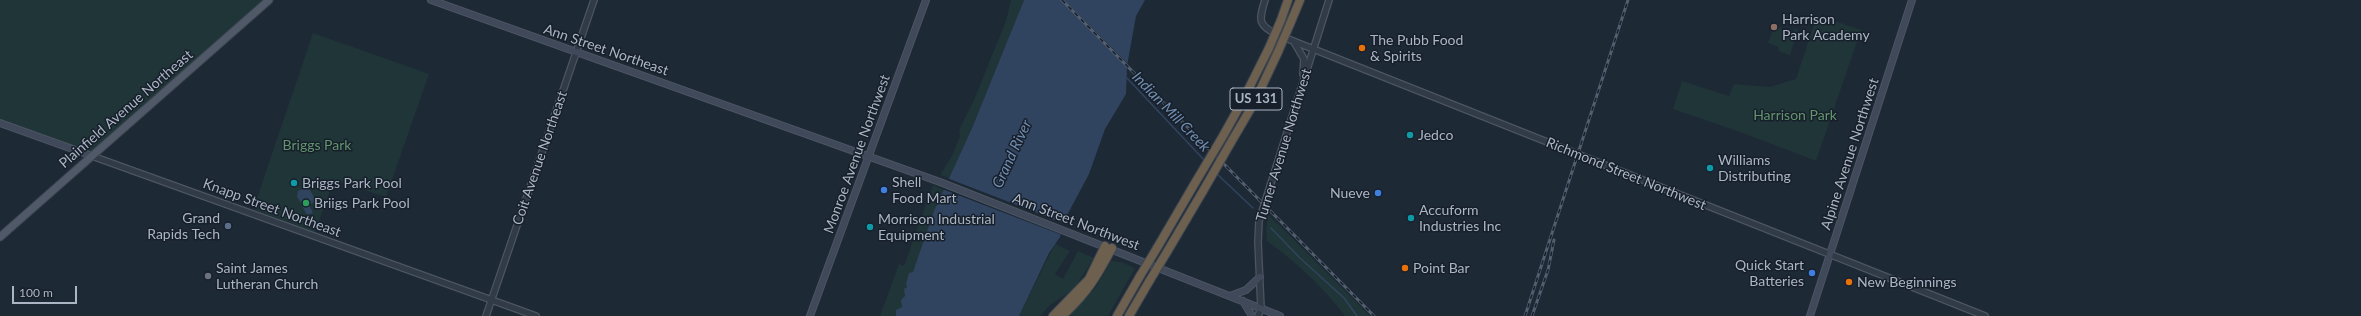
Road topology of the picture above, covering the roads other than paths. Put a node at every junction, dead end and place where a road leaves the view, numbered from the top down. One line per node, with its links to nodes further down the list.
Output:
1 (269, 0): 16 (main road, Plainfield Avenue Northeast)
2 (431, 0): 12 (main road, Ann Street Northeast)
3 (594, 0): 12 (street, Coit Avenue Northeast)
4 (926, 0): 17 (main road, Monroe Avenue Northwest)
5 (1265, 0): 10 (street, Richmond Street Northwest)
6 (1288, 0): 31 (highway, US 131, bridge)
7 (1300, 0): 32 (highway, US 131, bridge)
8 (1329, 0): 11 (street, Turner Avenue Northwest)
9 (1912, 0): 20 (main road, Alpine Avenue Northwest)
10 (1293, 41): 11 (street, Richmond Street Northwest); 13 (street)
11 (1314, 49): 13 (street, Turner Avenue Northwest); 20 (street, Richmond Street Northwest)
12 (577, 52): 14 (main road, Ann Street Northeast); 23 (street, Coit Avenue Northeast)
13 (1300, 94): 21 (street, Turner Avenue Northwest)
14 (772, 121): 17 (main road, Ann Street Northwest)
15 (0, 123): 16 (main road, Knapp Street Northeast)
16 (92, 156): 18 (main road, Plainfield Avenue Northeast); 23 (street, Knapp Street Northeast)
17 (868, 156): 19 (main road, Ann Street Northwest); 28 (main road, Monroe Avenue Northwest)
18 (0, 237)
19 (1108, 247): 22 (main road, Ann Street Northwest); 29 (highway); 30 (highway)
20 (1830, 254): 36 (main road, Alpine Avenue Northwest); 37 (street, Richmond Street Northwest)
21 (1260, 277): 22 (main road); 25 (street, Turner Avenue Northwest)
22 (1230, 296): 24 (main road, Ann Street Northwest)
23 (492, 300): 26 (street, Coit Avenue Northeast); 27 (street, Knapp Street Northeast)
24 (1242, 301): 25 (main road, Ann Street Northwest); 33 (main road)
25 (1261, 308): 34 (street, Turner Avenue Northwest); 35 (main road, Ann Street Northwest)
26 (486, 316)
27 (536, 316)
28 (810, 316)
29 (1053, 316)
30 (1062, 316)
31 (1116, 316)
32 (1130, 316)
33 (1252, 316)
34 (1258, 316)
35 (1280, 316)
36 (1810, 316)
37 (1985, 316)

